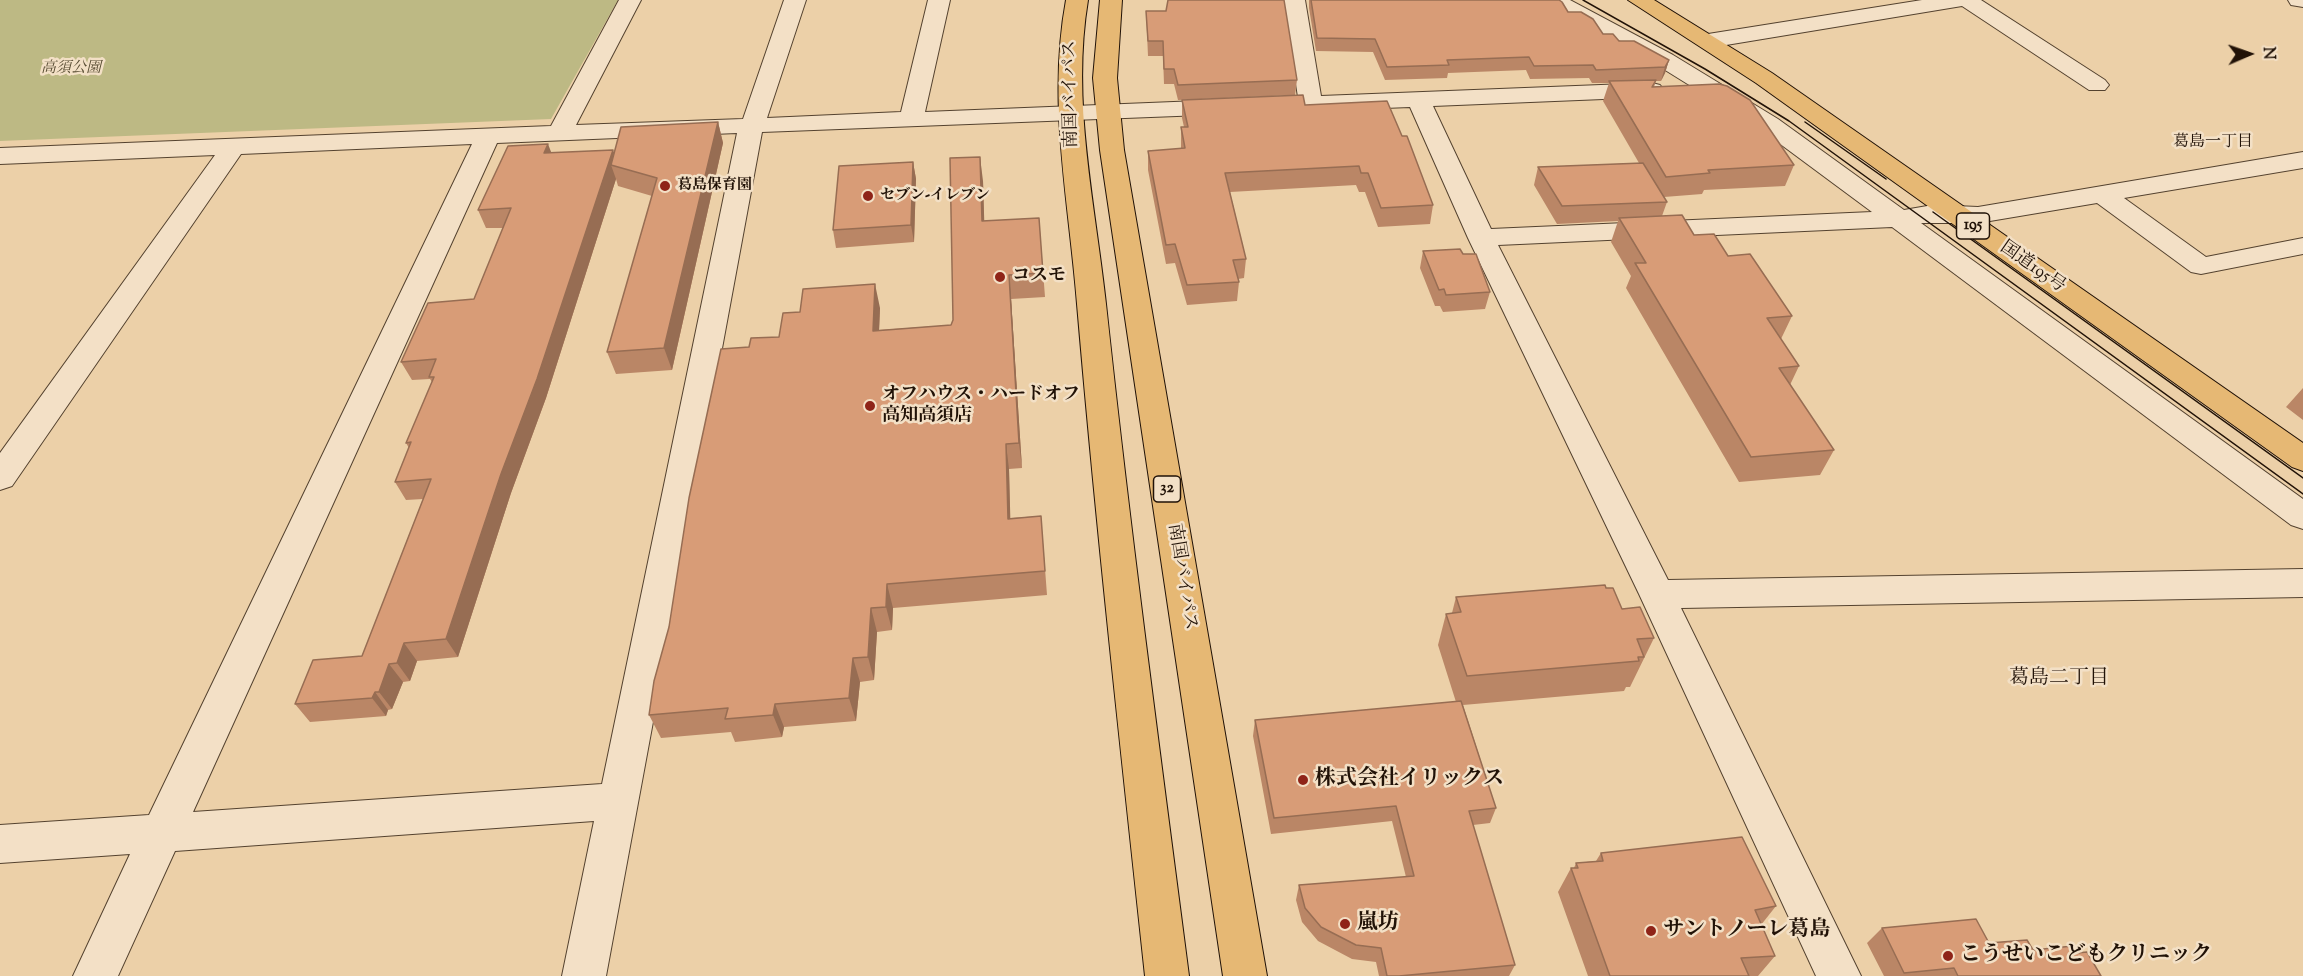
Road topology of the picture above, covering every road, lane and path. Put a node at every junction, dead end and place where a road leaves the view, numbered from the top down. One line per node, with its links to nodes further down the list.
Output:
1 (630, 0): 21 (street)
2 (795, 0): 20 (street)
3 (939, 0): 19 (street)
4 (1077, 0): 18 (highway, 南国バイパス)
5 (1111, 0): 17 (highway, 南国バイパス / 32)
6 (1294, 0): 16 (street)
7 (1554, 0): 13 (street)
8 (1639, 0): 12 (highway, 国道195号 / 195)
9 (1962, 0): 11 (street)
10 (1967, 0): 14 (street)
11 (1881, 6): 12 (street)
12 (1708, 41): 23 (highway, 国道195号 / 195)
13 (1706, 85): 15 (street); 25 (street)
14 (2097, 85)
15 (1419, 101): 16 (street); 31 (street)
16 (1311, 104): 17 (street)
17 (1107, 111): 18 (street); 44 (highway, 南国バイパス / 32)
18 (1069, 112): 19 (street); 43 (highway, 南国バイパス)
19 (911, 119): 20 (street)
20 (752, 126): 21 (street); 38 (street)
21 (560, 133): 22 (street)
22 (488, 136): 24 (street); 39 (street)
23 (1847, 136): 25 (street); 29 (highway, 国道195号 / 195)
24 (233, 147): 26 (street); 34 (street)
25 (1801, 148): 30 (street)
26 (0, 156)
27 (2303, 160): 28 (street)
28 (2102, 194): 29 (street); 32 (street)
29 (1956, 214): 30 (street); 33 (highway, 国道195号 / 195)
30 (1897, 219): 31 (street); 35 (street)
31 (1481, 238): 37 (street)
32 (2303, 246)
33 (2303, 459)
34 (0, 478)
35 (2303, 516)
36 (2303, 583): 37 (street)
37 (1657, 594): 45 (street)
38 (618, 801): 39 (street); 42 (street)
39 (159, 835): 40 (street); 41 (street)
40 (0, 844)
41 (95, 976)
42 (584, 976)
43 (1167, 976)
44 (1245, 976)
45 (1839, 976)

